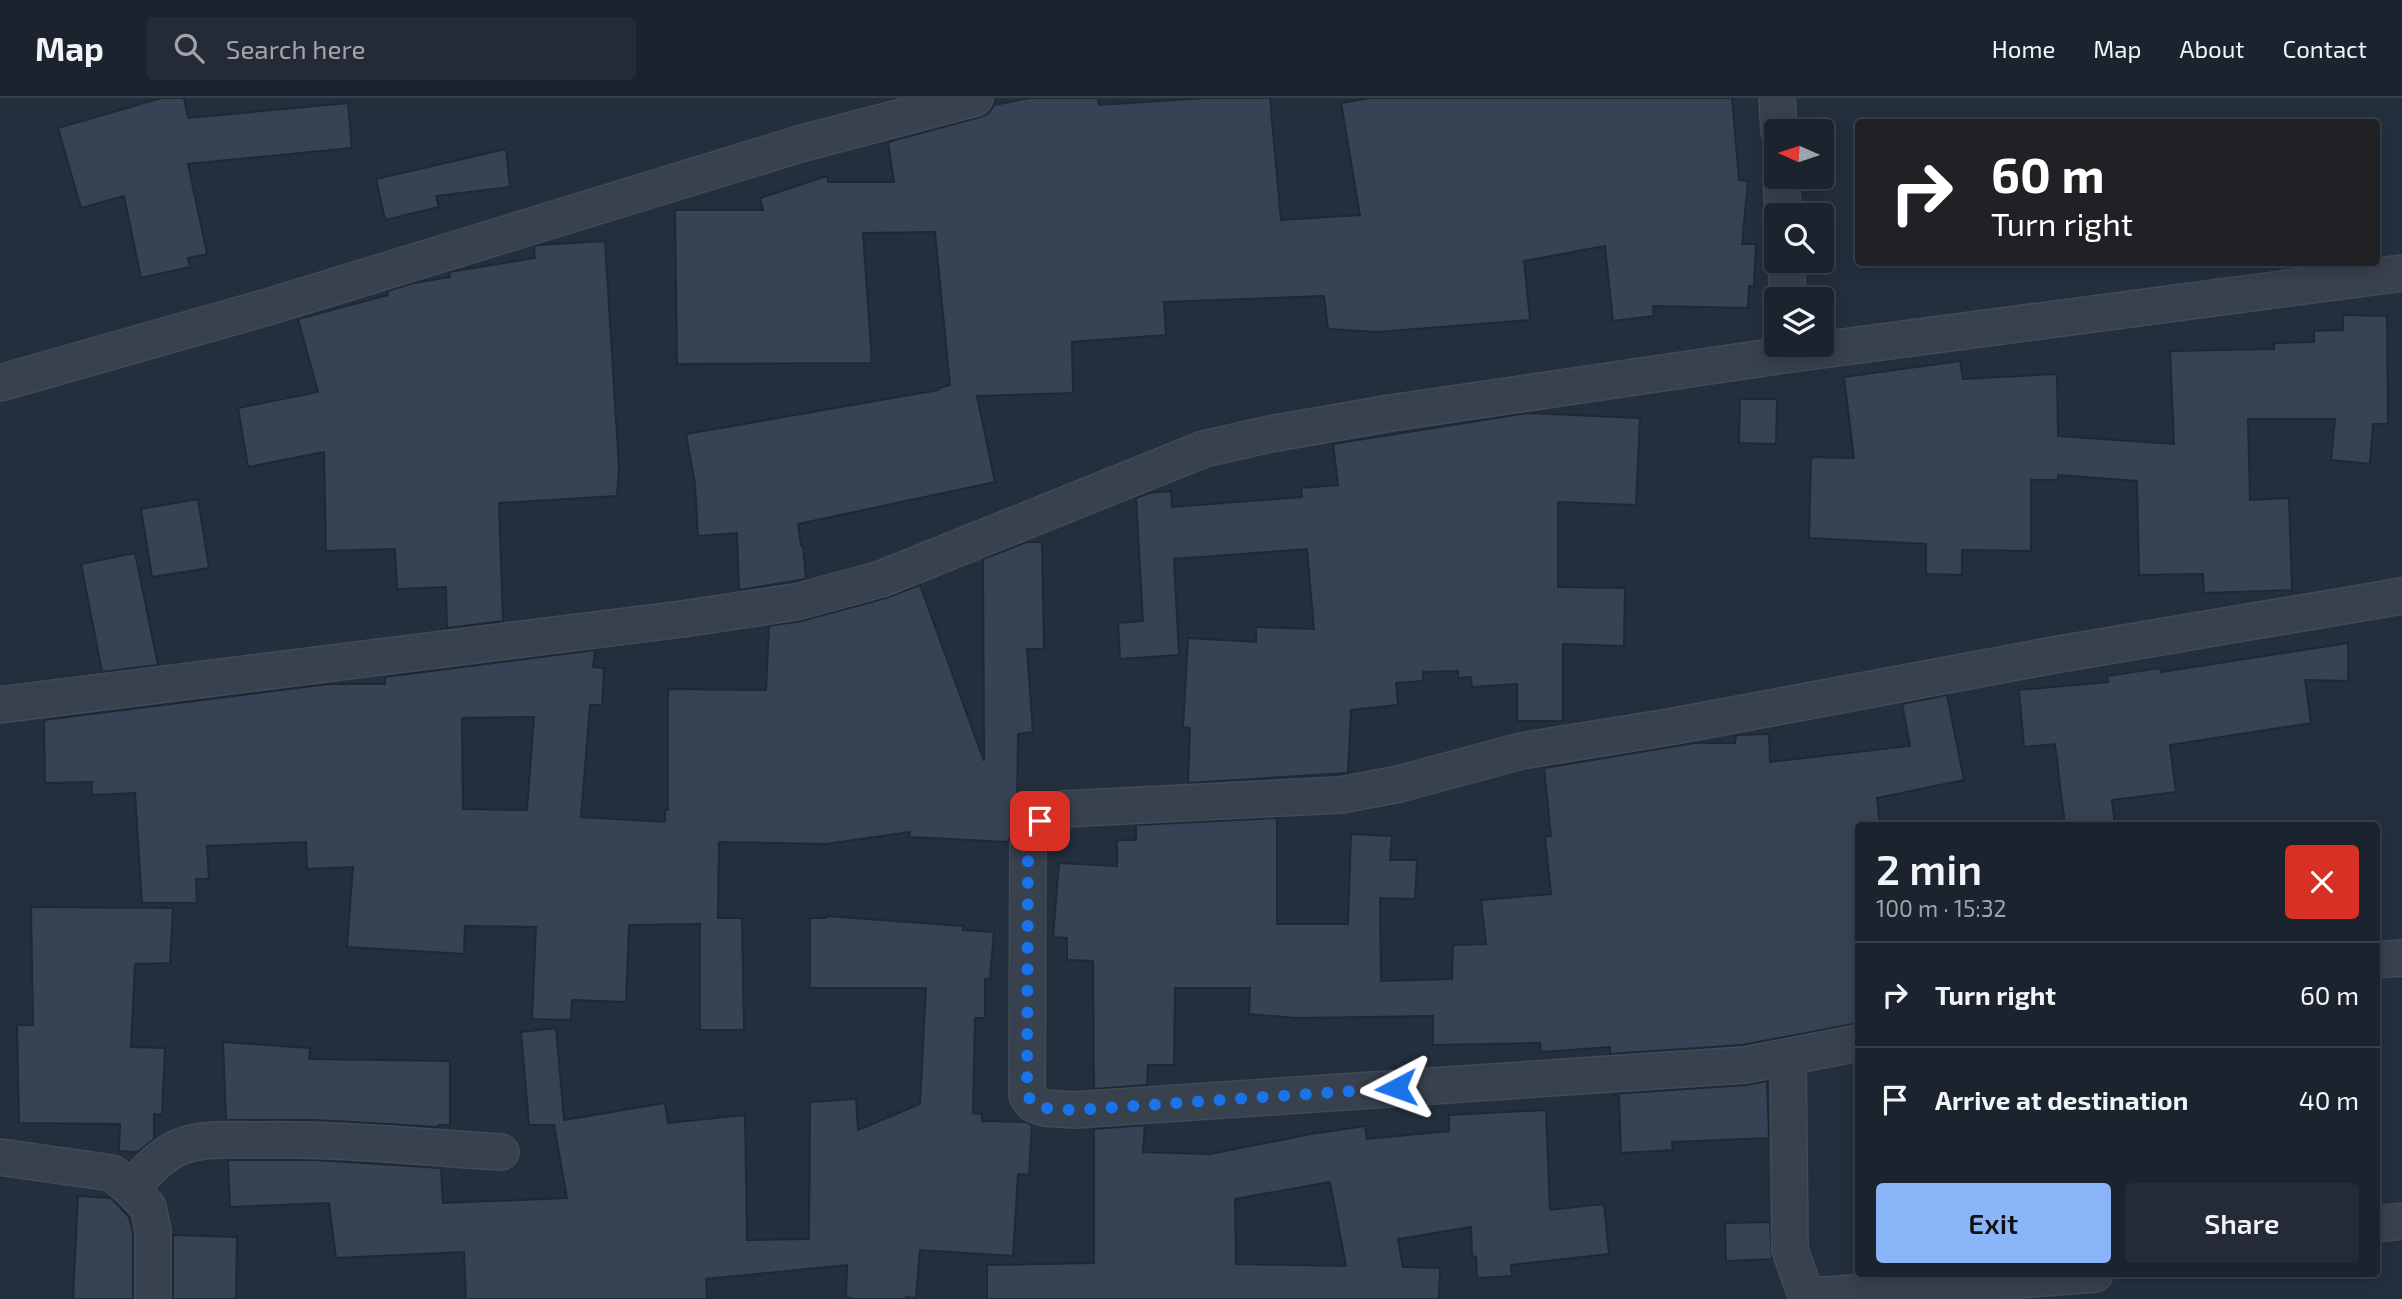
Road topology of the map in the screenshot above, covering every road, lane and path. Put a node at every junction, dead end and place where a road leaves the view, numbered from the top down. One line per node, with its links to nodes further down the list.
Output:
1 (975, 98): 7 (street)
2 (1777, 98): 3 (street)
3 (1778, 119)
4 (2402, 273): 5 (street)
5 (1834, 344)
6 (1764, 353): 9 (street)
7 (0, 383)
8 (2402, 596): 13 (street)
9 (0, 705)
10 (2402, 958): 11 (street)
11 (2380, 960)
12 (1855, 1044): 13 (street)
13 (1787, 1057): 20 (street)
14 (501, 1152): 16 (street)
15 (0, 1157): 16 (street)
16 (131, 1189): 21 (street)
17 (2402, 1221): 18 (street)
18 (2380, 1224)
19 (2057, 1277): 20 (street)
20 (1805, 1297)
21 (153, 1299)

